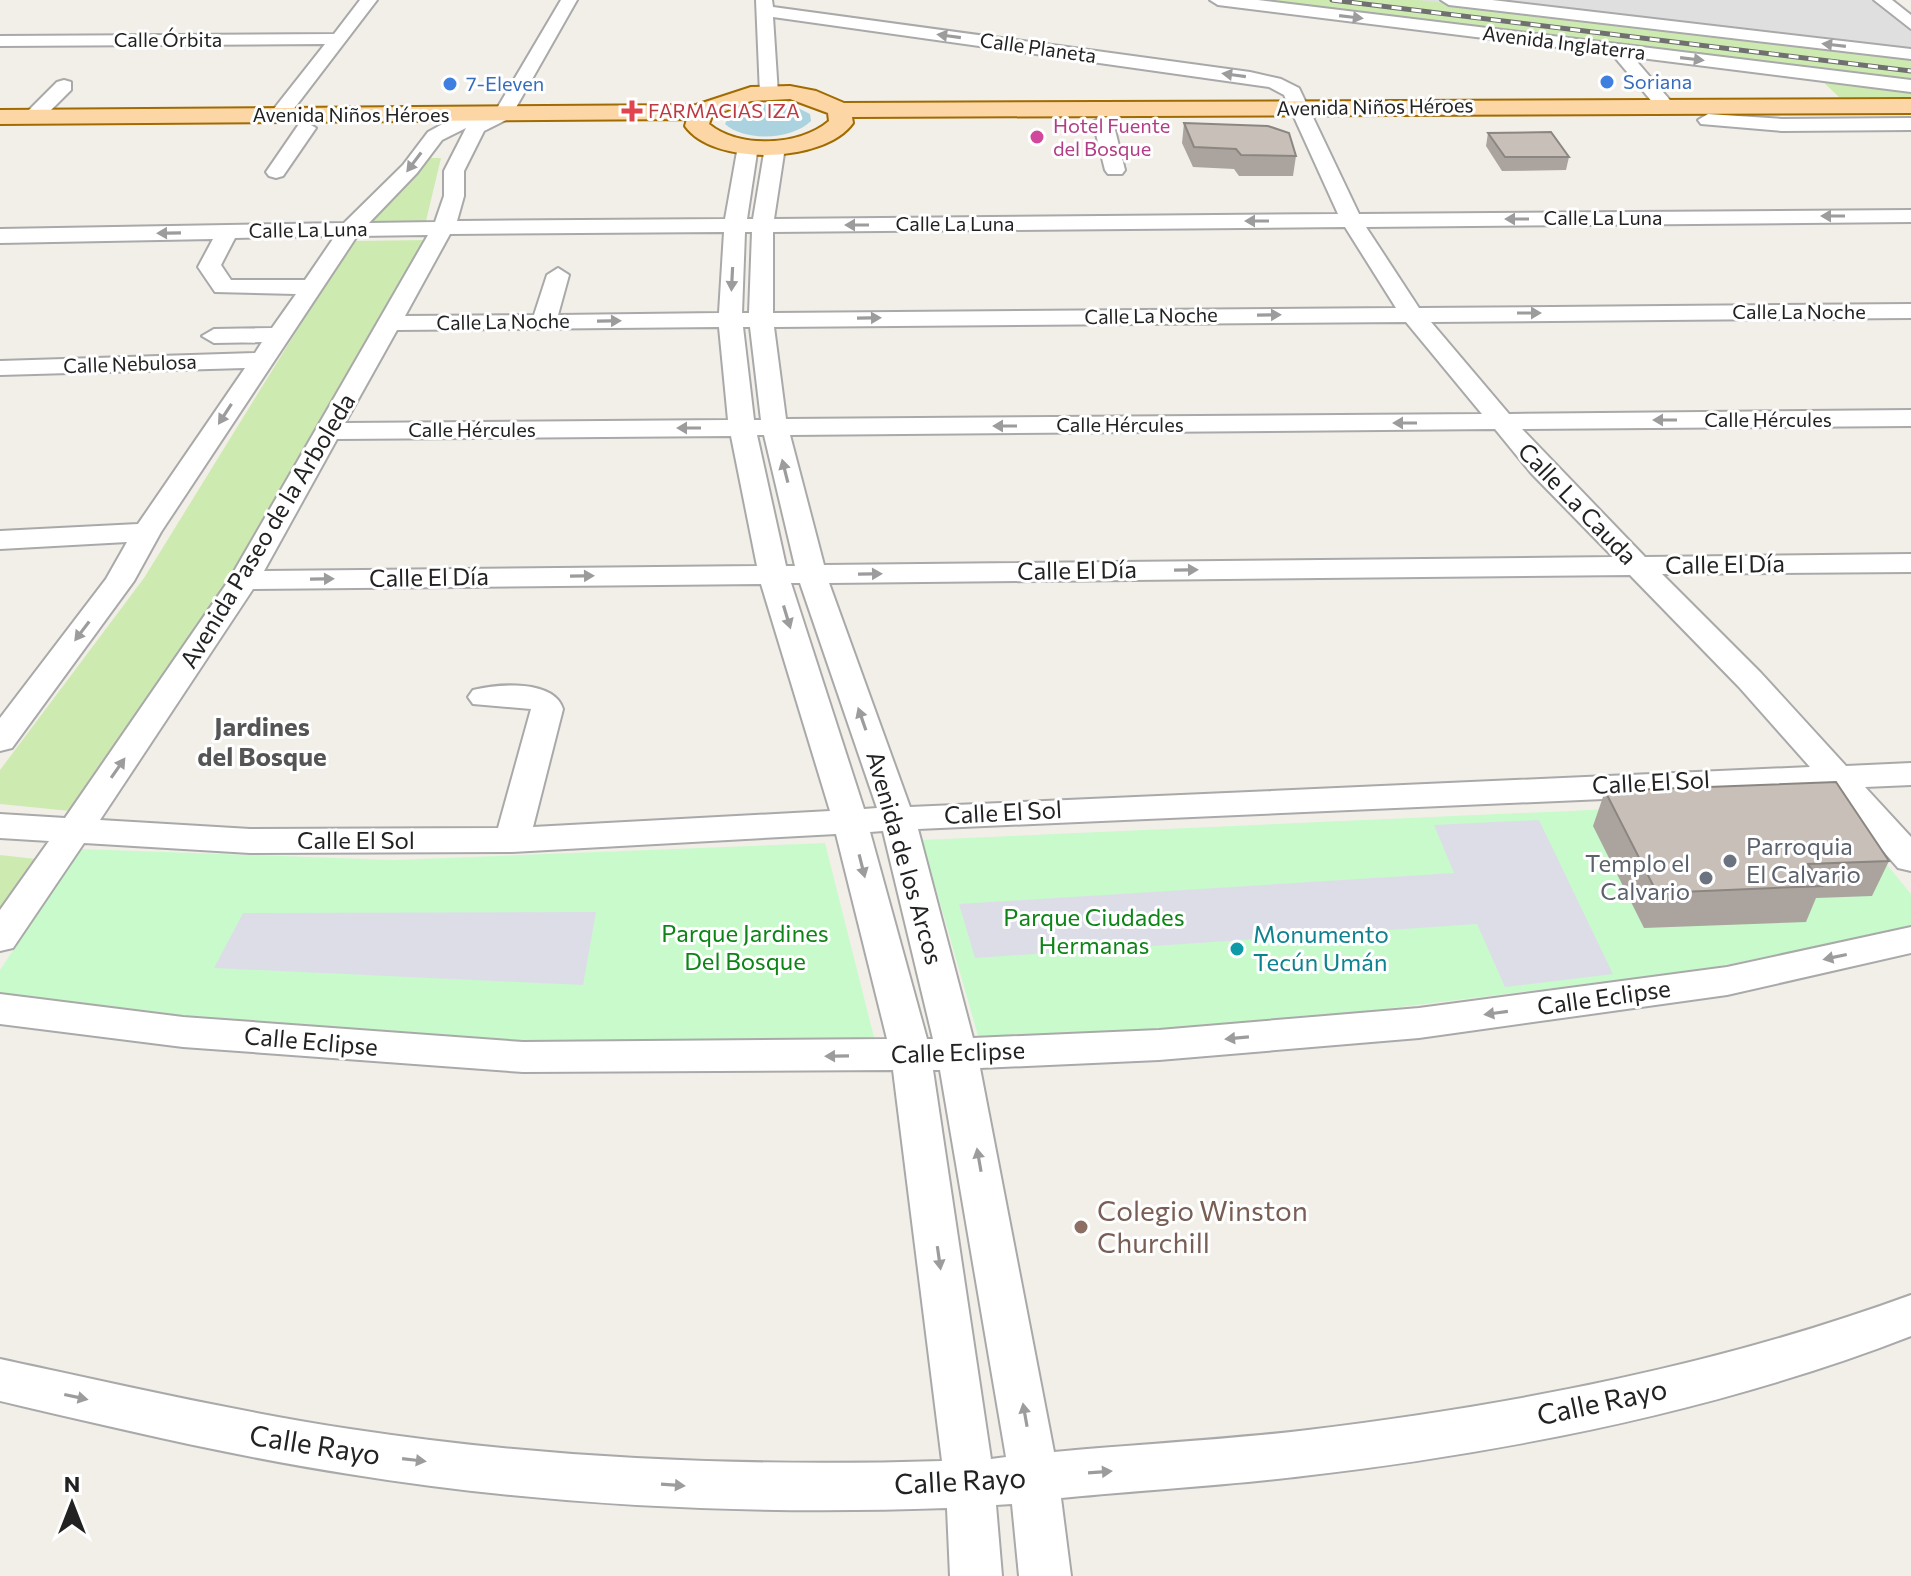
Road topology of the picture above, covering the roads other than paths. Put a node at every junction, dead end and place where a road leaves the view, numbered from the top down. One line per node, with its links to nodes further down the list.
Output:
1 (369, 0): 9 (street)
2 (569, 0): 19 (street)
3 (1218, 0): 11 (street, Avenida Inglaterra, one-way to 11)
4 (1449, 0): 7 (street, Avenida Inglaterra)
5 (1882, 0): 8 (street)
6 (765, 6): 15 (street); 20 (street, Calle Planeta, one-way to 6)
7 (1562, 7): 12 (street, Avenida Inglaterra, one-way to 7)
8 (1911, 24)
9 (337, 39): 10 (street, Calle Órbita); 21 (street)
10 (1, 42)
11 (1618, 50): 14 (street, Avenida Inglaterra, one-way to 14); 17 (street)
12 (1911, 54)
13 (64, 86): 23 (street)
14 (1911, 86)
15 (769, 94): 24 (main road); 26 (main road)
16 (1911, 103): 18 (main road, Avenida Niños Héroes)
17 (1666, 106): 18 (main road, Avenida Niños Héroes); 20 (main road, Avenida Niños Héroes)
18 (1710, 112): 20 (main road, Avenida Niños Héroes); 25 (main road, Avenida Niños Héroes); 28 (street, Avenida Niños Héroes)
19 (503, 114): 21 (main road, Avenida Niños Héroes); 26 (main road, Avenida Niños Héroes); 29 (street); 30 (street)
20 (1302, 114): 24 (main road, Avenida Niños Héroes); 27 (main road, Avenida Niños Héroes); 37 (street, Calle La Cauda)
21 (279, 115): 23 (main road, Avenida Niños Héroes)
22 (0, 117): 23 (main road, Avenida Niños Héroes)
23 (33, 117)
24 (840, 117): 27 (main road, Avenida Niños Héroes); 33 (main road)
25 (1911, 117)
26 (699, 119): 30 (main road, Avenida Niños Héroes); 33 (main road)
27 (1103, 122): 34 (street)
28 (1911, 124)
29 (450, 127): 30 (main road, Avenida Niños Héroes); 31 (main road, Avenida Niños Héroes); 40 (street, one-way to 40)
30 (476, 127): 39 (street, Avenida Paseo de la Arboleda)
31 (306, 128): 32 (main road, Avenida Niños Héroes); 35 (street)
32 (0, 130)
33 (761, 147): 38 (street, Avenida de los Arcos)
34 (1115, 170)
35 (276, 172)
36 (1911, 216): 37 (street, Calle La Luna, one-way to 37)
37 (1351, 220): 38 (street, Calle La Luna, one-way to 38); 47 (street, Calle La Cauda)
38 (749, 225): 39 (street, Calle La Luna); 48 (street, Avenida de los Arcos)
39 (443, 228): 40 (street, Calle La Luna); 50 (street, Avenida Paseo de la Arboleda)
40 (350, 230): 41 (street, Calle La Luna); 44 (street)
41 (227, 232): 42 (street, Calle La Luna, one-way to 42); 44 (street)
42 (0, 236)
43 (558, 275): 49 (street)
44 (312, 287): 51 (street)
45 (228, 311): 52 (street)
46 (1911, 311): 47 (street, Calle La Noche, one-way to 46)
47 (1411, 313): 48 (street, Calle La Noche, one-way to 47); 57 (street, Calle La Cauda)
48 (745, 320): 49 (street, Calle La Noche, one-way to 48); 58 (street, Avenida de los Arcos)
49 (544, 321): 50 (street, Calle La Noche)
50 (391, 323): 59 (street, Avenida Paseo de la Arboleda)
51 (277, 335): 52 (street); 53 (street)
52 (214, 336): 54 (street)
53 (260, 360): 54 (street, Calle Nebulosa); 60 (street, one-way to 60)
54 (199, 362): 55 (street, Calle Nebulosa)
55 (0, 368)
56 (1911, 418): 57 (street, Calle Hércules, one-way to 57)
57 (1499, 422): 58 (street, Calle Hércules, one-way to 58); 63 (street, Calle La Cauda)
58 (758, 428): 59 (street, Calle Hércules, one-way to 59); 64 (street, Avenida de los Arcos); 65 (street, Avenida de los Arcos, one-way to 58)
59 (330, 431): 66 (street, Avenida Paseo de la Arboleda)
60 (147, 532): 61 (street); 68 (street, one-way to 68)
61 (0, 540)
62 (1911, 563): 63 (street, Calle El Día)
63 (1637, 566): 65 (street, Calle El Día, one-way to 63); 69 (street, Calle La Cauda)
64 (773, 574): 65 (street, Calle El Día); 66 (street, Calle El Día, one-way to 64); 72 (street, Avenida de los Arcos, one-way to 72)
65 (811, 574): 71 (street, Avenida de los Arcos, one-way to 65)
66 (244, 580): 74 (street, Avenida Paseo de la Arboleda, one-way to 66)
67 (484, 697): 75 (street)
68 (0, 741)
69 (1837, 774): 70 (street, Calle El Sol); 71 (street, Calle El Sol); 76 (street, Calle La Cauda)
70 (1911, 774)
71 (897, 819): 72 (street, Calle El Sol); 81 (street, Avenida de los Arcos)
72 (850, 821): 75 (street, Calle El Sol); 80 (street, Avenida de los Arcos, one-way to 80)
73 (0, 826): 74 (street, Calle El Sol)
74 (74, 832): 75 (street, Calle El Sol); 77 (street, Avenida Paseo de la Arboleda)
75 (512, 840)
76 (1911, 859)
77 (0, 938)
78 (1911, 940): 81 (street, Calle Eclipse, one-way to 81)
79 (0, 1009): 80 (street, Calle Eclipse, one-way to 79)
80 (911, 1054): 81 (street, Calle Eclipse); 85 (street, Avenida de los Arcos, one-way to 85)
81 (960, 1054): 84 (street, Avenida de los Arcos, one-way to 81)
82 (1911, 1315): 84 (street, Calle Rayo, one-way to 82)
83 (0, 1380): 85 (street, Calle Rayo, one-way to 85)
84 (1036, 1477): 85 (street, Calle Rayo); 87 (street, Avenida de los Arcos)
85 (970, 1484): 86 (street, Avenida de los Arcos)
86 (976, 1576)
87 (1045, 1576)

